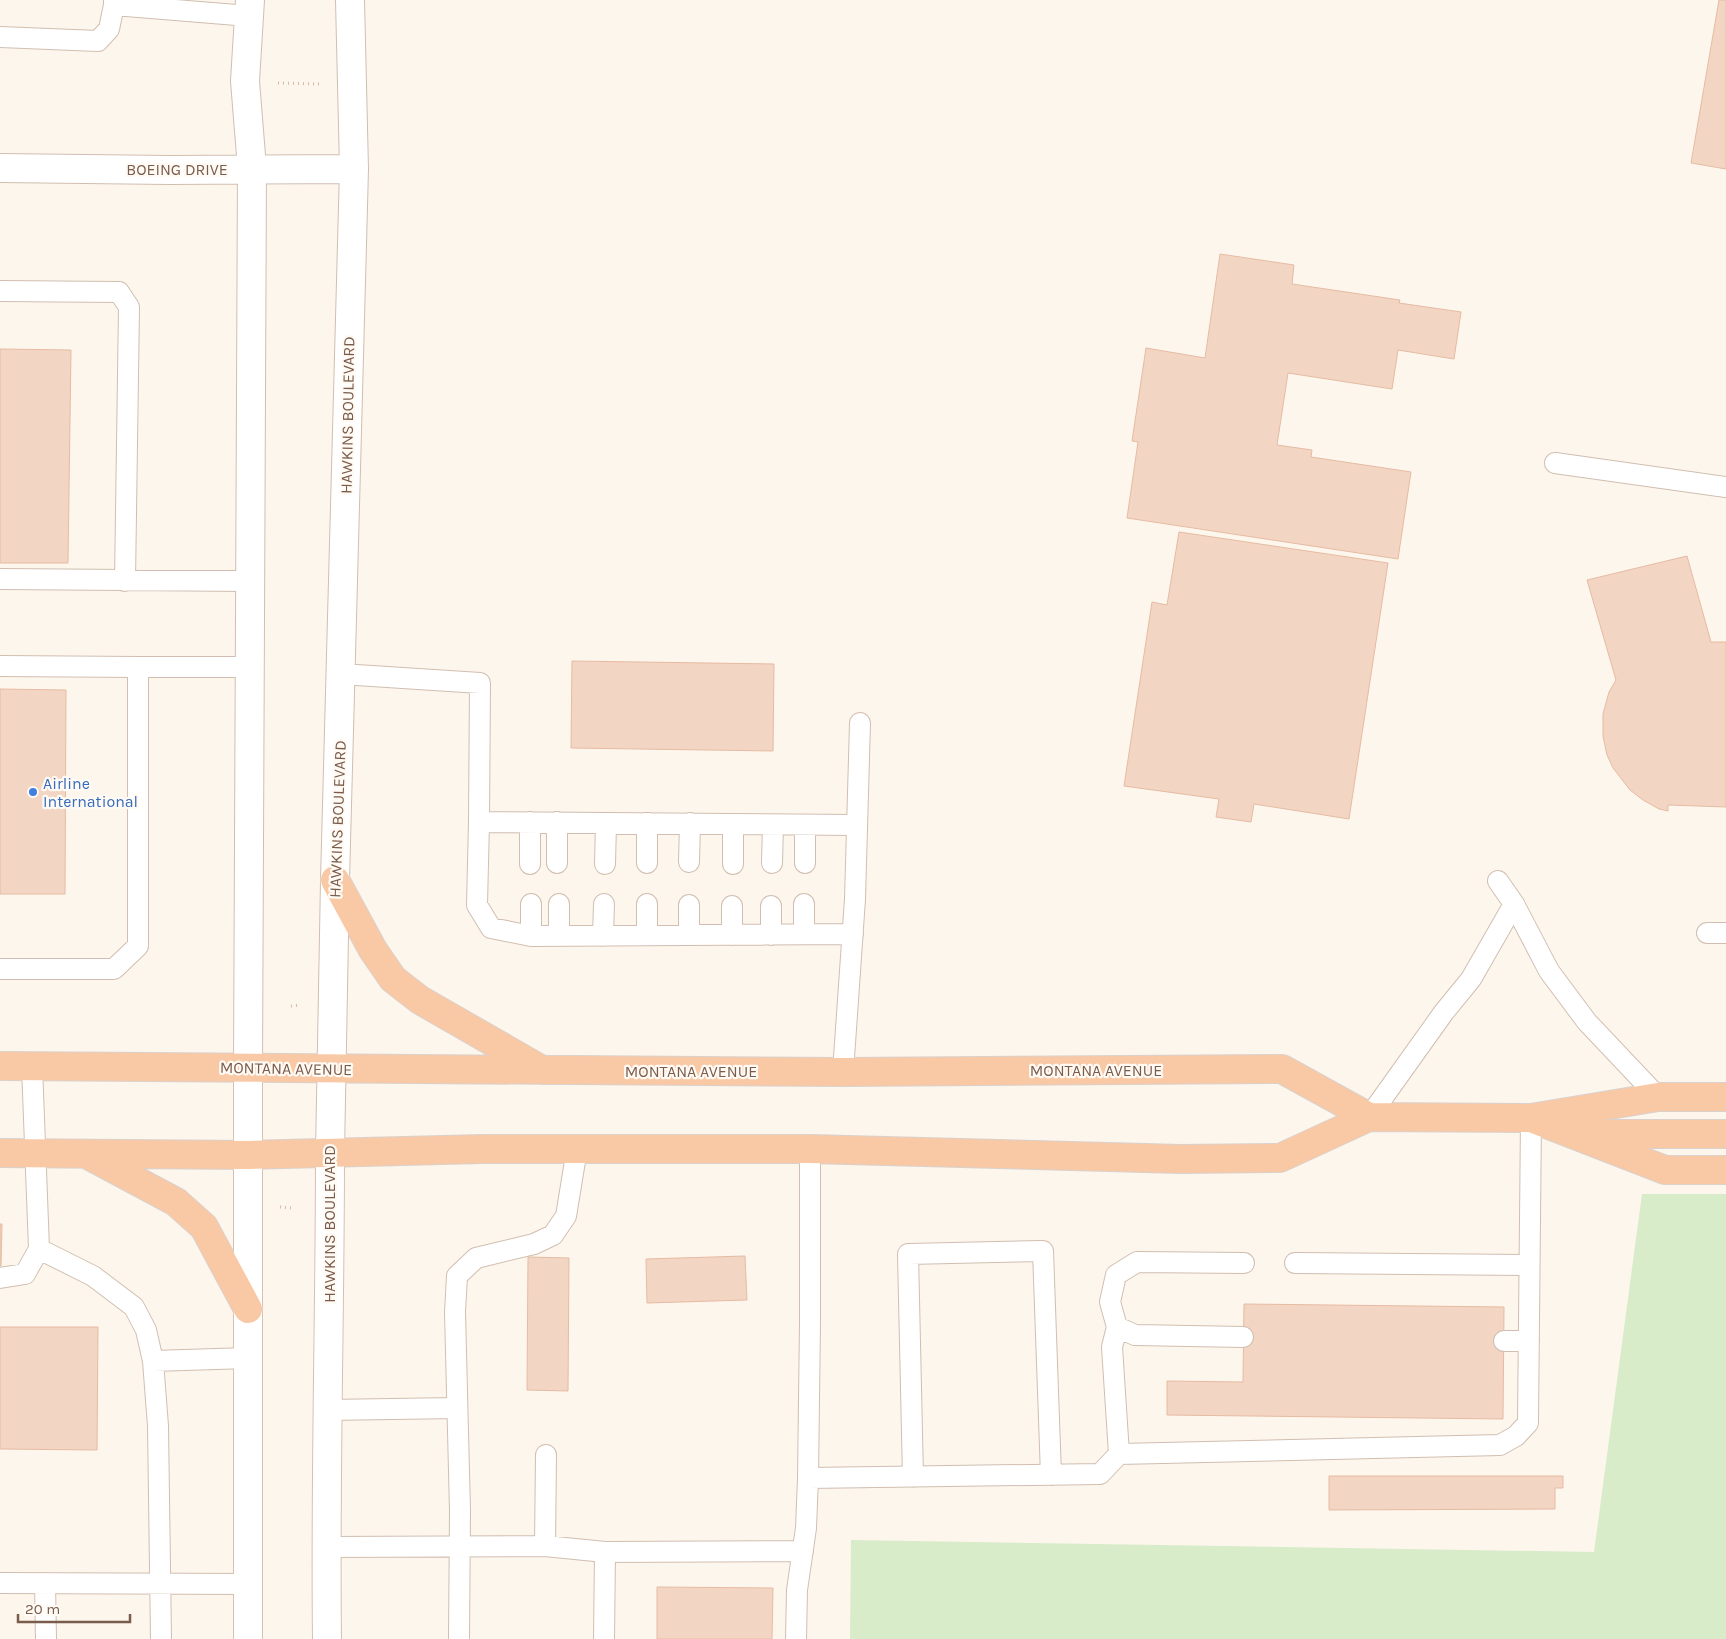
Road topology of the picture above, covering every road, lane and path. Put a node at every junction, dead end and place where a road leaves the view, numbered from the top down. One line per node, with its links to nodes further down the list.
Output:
1 (350, 0): 9 (street, HAWKINS BOULEVARD)
2 (114, 2): 3 (lane); 4 (lane)
3 (249, 8): 8 (street)
4 (0, 37)
5 (274, 83): 6 (path)
6 (319, 84)
7 (0, 168): 8 (street, BOEING DRIVE)
8 (252, 168): 9 (street, BOEING DRIVE); 15 (street)
9 (354, 169): 19 (street, HAWKINS BOULEVARD)
10 (0, 291): 14 (lane)
11 (1556, 463): 12 (lane)
12 (1726, 487)
13 (0, 579): 14 (lane)
14 (125, 581): 15 (lane)
15 (250, 581): 18 (street)
16 (0, 666): 17 (lane)
17 (138, 667): 18 (lane); 59 (lane)
18 (250, 667): 62 (street)
19 (341, 674): 21 (lane); 39 (street, HAWKINS BOULEVARD)
20 (860, 723): 30 (lane)
21 (479, 822): 22 (lane); 56 (lane)
22 (530, 822): 23 (lane); 36 (lane)
23 (557, 822): 24 (lane); 32 (lane)
24 (606, 823): 25 (lane); 37 (lane)
25 (647, 823): 26 (lane); 33 (lane)
26 (690, 823): 27 (lane); 31 (lane)
27 (733, 824): 28 (lane); 38 (lane)
28 (773, 824): 29 (lane); 34 (lane)
29 (805, 825): 30 (lane); 35 (lane)
30 (857, 825): 51 (lane)
31 (689, 862)
32 (557, 863)
33 (647, 863)
34 (772, 863)
35 (805, 863)
36 (530, 864)
37 (604, 864)
38 (733, 864)
39 (335, 880): 63 (street, HAWKINS BOULEVARD); 64 (highway)
40 (1498, 881): 46 (lane)
41 (531, 904): 56 (lane)
42 (559, 904): 57 (lane)
43 (604, 904): 58 (lane)
44 (647, 904): 52 (lane)
45 (804, 904): 50 (lane)
46 (1514, 904): 66 (lane); 68 (lane)
47 (689, 905): 53 (lane)
48 (732, 906): 54 (lane)
49 (771, 906): 55 (lane)
50 (804, 934): 51 (lane); 55 (lane)
51 (853, 934): 65 (lane)
52 (647, 935): 53 (lane); 58 (lane)
53 (689, 935): 54 (lane)
54 (732, 935): 55 (lane)
55 (771, 935)
56 (531, 936): 57 (lane)
57 (559, 936): 58 (lane)
58 (603, 936)
59 (0, 968)
60 (0, 1066): 61 (highway, MONTANA AVENUE)
61 (32, 1066): 62 (highway, MONTANA AVENUE); 75 (lane)
62 (248, 1067): 63 (highway, MONTANA AVENUE); 78 (street)
63 (331, 1068): 64 (highway, MONTANA AVENUE); 76 (street, HAWKINS BOULEVARD)
64 (544, 1071): 65 (highway, MONTANA AVENUE)
65 (843, 1072): 68 (highway, MONTANA AVENUE)
66 (1658, 1097): 67 (highway, MONTANA AVENUE); 69 (highway, MONTANA AVENUE)
67 (1726, 1097)
68 (1369, 1117): 69 (highway, MONTANA AVENUE); 73 (highway, MONTANA AVENUE)
69 (1530, 1118): 70 (highway, MONTANA AVENUE); 83 (lane)
70 (1572, 1134): 71 (highway); 79 (highway, MONTANA AVENUE)
71 (1726, 1134)
72 (577, 1149): 73 (highway, MONTANA AVENUE); 76 (highway, MONTANA AVENUE); 92 (lane)
73 (810, 1149): 98 (lane)
74 (0, 1153): 75 (highway, MONTANA AVENUE)
75 (35, 1153): 77 (highway, MONTANA AVENUE); 80 (lane)
76 (330, 1153): 78 (highway, MONTANA AVENUE); 93 (street, HAWKINS BOULEVARD)
77 (86, 1154): 78 (highway, MONTANA AVENUE); 85 (highway)
78 (248, 1155): 85 (street)
79 (1726, 1170)
80 (39, 1249): 84 (lane); 91 (lane)
81 (1244, 1263): 86 (lane)
82 (1295, 1263): 83 (lane)
83 (1529, 1265): 89 (lane)
84 (0, 1278)
85 (248, 1309): 90 (street)
86 (1117, 1327): 87 (lane); 94 (lane)
87 (1244, 1337)
88 (1504, 1341): 89 (lane)
89 (1529, 1341): 94 (lane)
90 (248, 1358): 91 (lane); 107 (street)
91 (153, 1361): 106 (lane)
92 (457, 1408): 93 (lane); 100 (lane)
93 (327, 1410): 99 (street, HAWKINS BOULEVARD)
94 (1119, 1454): 96 (lane)
95 (546, 1455): 101 (lane)
96 (1051, 1474): 97 (lane); 97 (lane)
97 (913, 1477): 98 (lane)
98 (808, 1478): 103 (lane)
99 (326, 1546): 100 (lane); 111 (street, HAWKINS BOULEVARD)
100 (459, 1546): 101 (lane); 112 (lane)
101 (544, 1546): 102 (lane)
102 (605, 1552): 103 (lane); 113 (lane)
103 (803, 1552): 114 (lane)
104 (0, 1583): 105 (lane)
105 (45, 1584): 106 (lane); 108 (lane)
106 (161, 1584): 107 (lane); 109 (lane)
107 (248, 1584): 110 (street)
108 (46, 1639)
109 (161, 1639)
110 (248, 1639)
111 (327, 1639)
112 (459, 1639)
113 (604, 1639)
114 (796, 1639)

